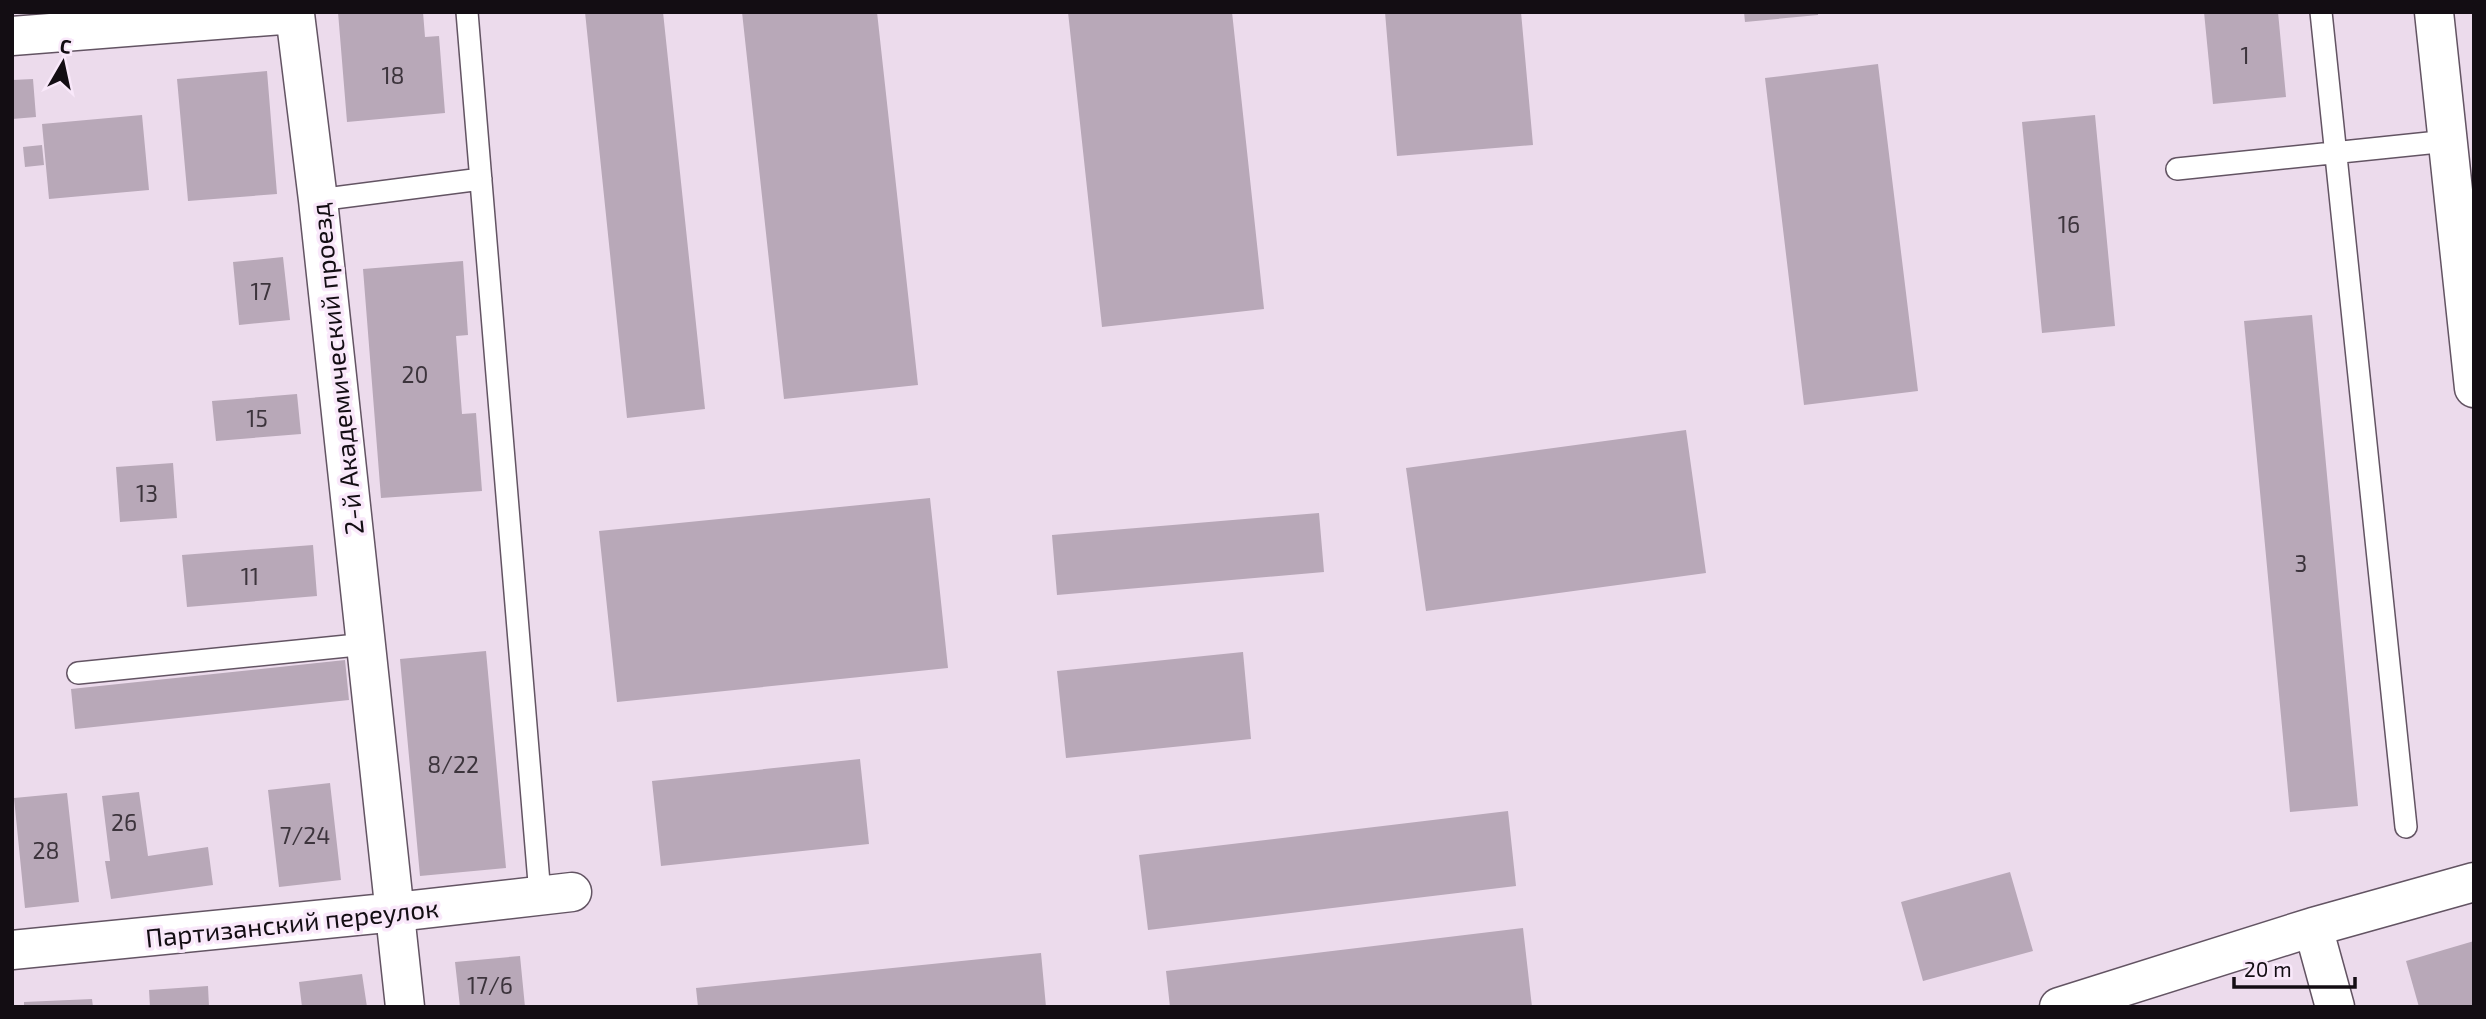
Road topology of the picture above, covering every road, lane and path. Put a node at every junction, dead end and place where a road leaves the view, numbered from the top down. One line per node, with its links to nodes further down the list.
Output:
1 (467, 12): 8 (lane)
2 (2321, 12): 6 (lane)
3 (2434, 12): 5 (street)
4 (34, 27): 9 (street, 2-й Академический проезд)
5 (2448, 141): 6 (lane); 10 (street)
6 (2336, 152): 7 (lane); 13 (lane)
7 (2177, 169)
8 (481, 179): 9 (lane); 15 (lane)
9 (318, 200): 11 (street, 2-й Академический проезд)
10 (2474, 388)
11 (367, 644): 12 (lane); 16 (street, 2-й Академический проезд)
12 (78, 673)
13 (2406, 827)
14 (2474, 881): 17 (street)
15 (556, 893): 16 (street, Партизанский переулок)
16 (396, 912): 18 (street, Партизанский переулок); 19 (street, 2-й Академический проезд)
17 (2313, 927): 20 (street); 21 (street)
18 (12, 950)
19 (405, 1007)
20 (2059, 1007)
21 (2334, 1007)

